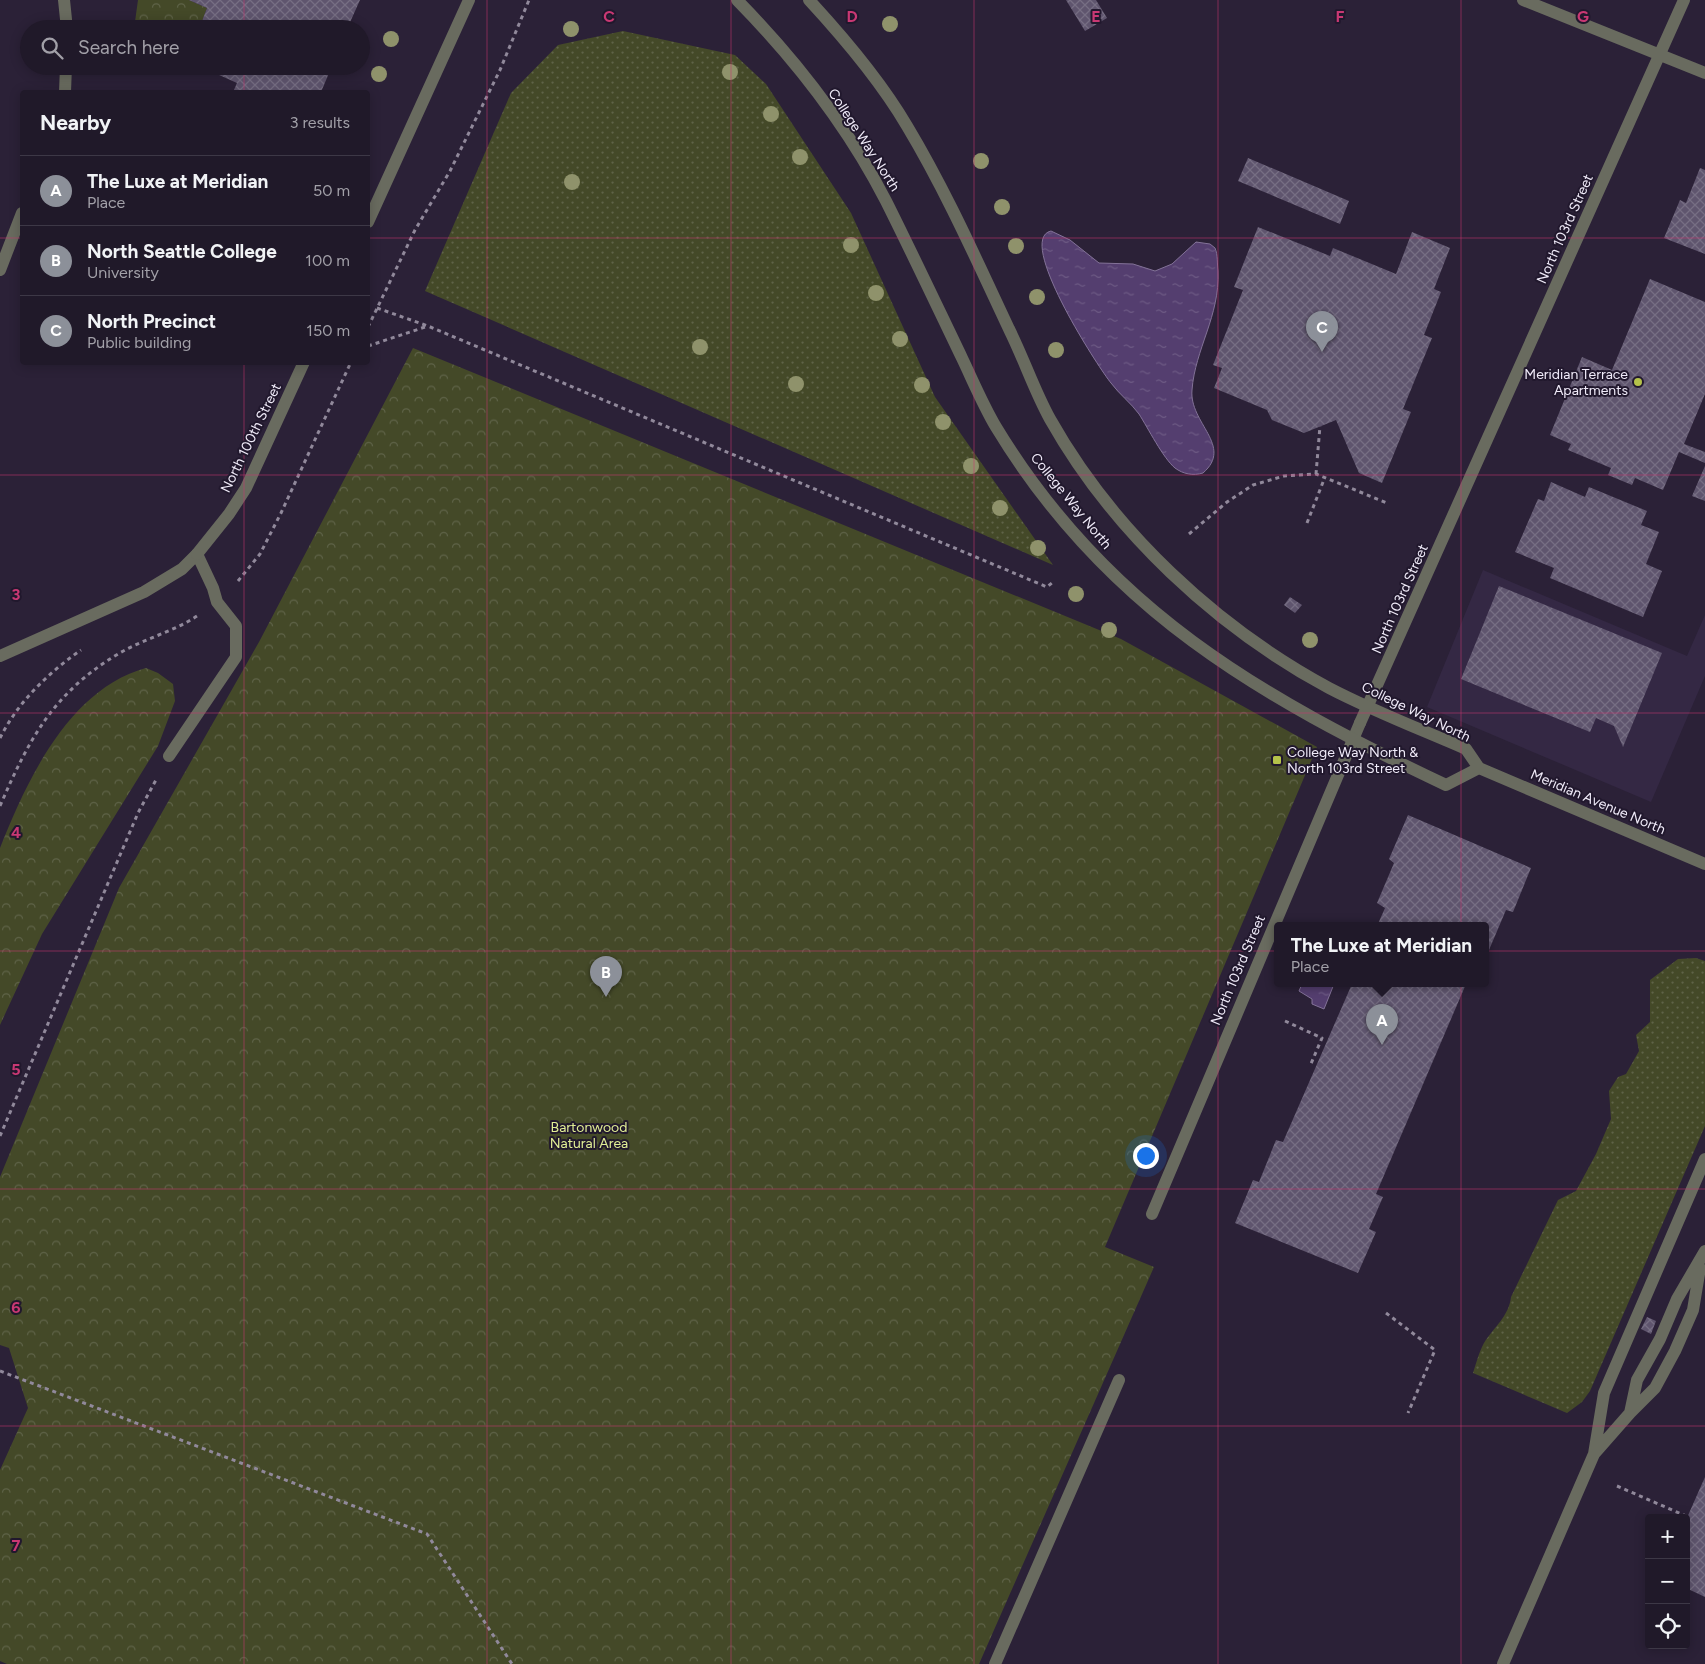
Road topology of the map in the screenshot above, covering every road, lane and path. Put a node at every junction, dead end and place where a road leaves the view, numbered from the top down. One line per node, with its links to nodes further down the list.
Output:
1 (64, 0): 8 (street)
2 (469, 0): 14 (street)
3 (530, 0): 16 (path)
4 (737, 0): 35 (street, College Way North)
5 (809, 0): 33 (street, College Way North)
6 (1524, 0): 9 (street)
7 (1684, 0): 9 (street, North 103rd Street)
8 (66, 20)
9 (1661, 55): 10 (street); 33 (street, North 103rd Street)
10 (1705, 73)
11 (66, 75): 12 (street)
12 (65, 90)
13 (20, 218): 15 (street)
14 (370, 218)
15 (0, 270)
16 (377, 308): 17 (path); 18 (path)
17 (370, 323)
18 (428, 326): 19 (path); 29 (path)
19 (370, 345)
20 (303, 365): 28 (street, North 100th Street)
21 (350, 365): 30 (path)
22 (1320, 426): 23 (path)
23 (1316, 474): 24 (path); 27 (path)
24 (1325, 478): 25 (path); 26 (path)
25 (1387, 503)
26 (1308, 523)
27 (1189, 534)
28 (197, 554): 30 (street); 32 (street, North 100th Street)
29 (1053, 582)
30 (217, 602): 36 (street); 38 (path)
31 (88, 645): 34 (path)
32 (0, 656)
33 (1368, 705): 35 (street, North 103rd Street); 37 (street, College Way North)
34 (0, 738)
35 (1352, 741): 37 (street, College Way North); 40 (street, North 103rd Street)
36 (169, 756): 44 (path)
37 (1479, 768): 39 (street, Meridian Avenue North)
38 (0, 806)
39 (1705, 864)
40 (1275, 922)
41 (1274, 925): 46 (street, North 103rd Street)
42 (1285, 1021): 43 (path)
43 (1310, 1066)
44 (0, 1136)
45 (1705, 1159): 53 (street)
46 (1152, 1214)
47 (1703, 1255): 52 (street); 52 (street)
48 (1386, 1313): 51 (path)
49 (0, 1371): 56 (path)
50 (1119, 1380): 57 (street)
51 (1408, 1412)
52 (1630, 1413): 53 (street)
53 (1594, 1454): 58 (street)
54 (1617, 1486): 55 (path)
55 (1681, 1514)
56 (512, 1664)
57 (995, 1664)
58 (1503, 1664)

